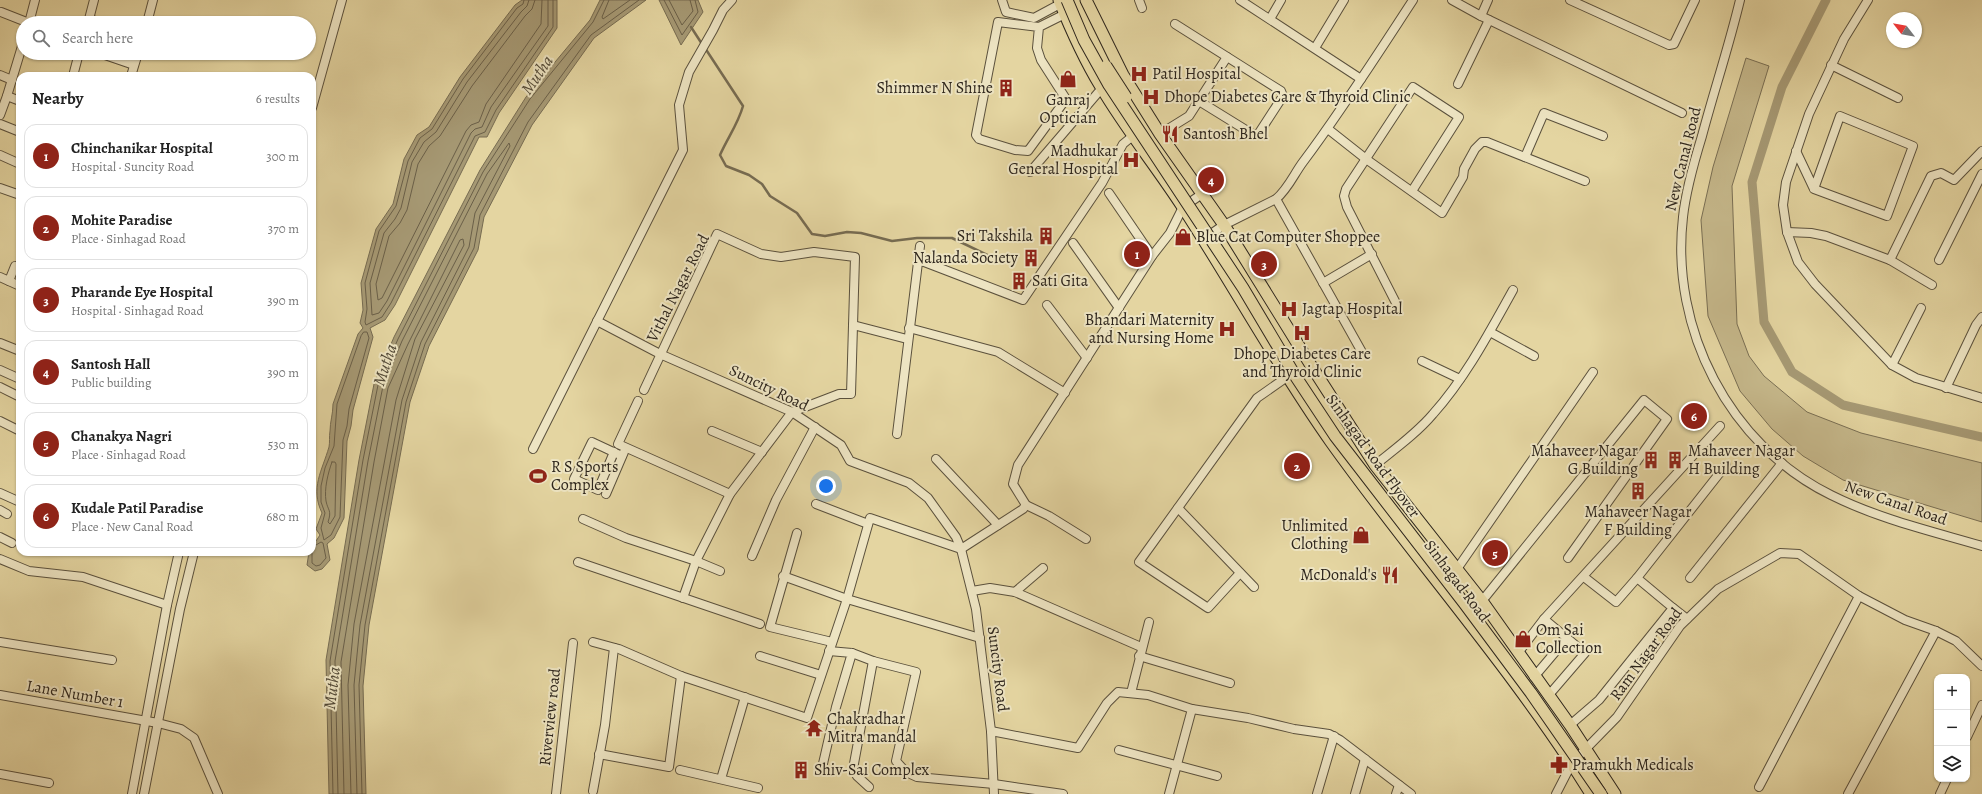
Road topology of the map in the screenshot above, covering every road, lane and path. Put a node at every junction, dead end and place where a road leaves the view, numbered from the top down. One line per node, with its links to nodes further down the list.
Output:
1 (36, 0): 21 (street)
2 (94, 0): 22 (street)
3 (153, 0): 23 (street)
4 (342, 0): 45 (street)
5 (732, 0): 97 (street)
6 (1002, 0): 19 (street)
7 (1071, 0): 247 (main road, Sinhagad Road Flyover, bridge)
8 (1086, 0): 55 (main road, Sinhagad Road)
9 (1240, 0): 26 (street)
10 (1281, 0): 26 (street)
11 (1344, 0): 30 (street)
12 (1413, 0): 41 (street)
13 (1452, 0): 24 (street)
14 (1488, 0): 24 (street)
15 (1570, 0): 16 (street)
16 (1695, 0)
17 (1740, 0): 135 (street, New Canal Road)
18 (1868, 0): 37 (street)
19 (1063, 4): 29 (street); 44 (main road, Sinhagad Road); 246 (main road, Sinhagad Road Flyover, bridge)
20 (1, 12): 25 (street)
21 (31, 16)
22 (89, 16)
23 (149, 16)
24 (1481, 16): 27 (street)
25 (16, 18)
26 (1270, 19): 30 (street)
27 (1489, 20): 43 (street); 50 (street)
28 (1175, 24): 31 (street)
29 (1039, 27): 29 (street)
30 (1315, 48): 41 (street)
31 (1227, 57): 49 (street); 49 (street)
32 (18, 60): 42 (street)
33 (77, 60): 38 (street)
34 (119, 60): 36 (street)
35 (136, 60): 36 (street)
36 (134, 65): 39 (street)
37 (1831, 65): 47 (street); 59 (street)
38 (74, 72)
39 (132, 72)
40 (0, 75): 42 (street)
41 (1361, 79): 53 (street)
42 (12, 80): 46 (street)
43 (1458, 84)
44 (1102, 88): 56 (main road, Sinhagad Road); 64 (street)
45 (316, 94)
46 (8, 96): 48 (street); 51 (street)
47 (1898, 98)
48 (16, 99)
49 (1199, 101): 55 (street)
50 (1682, 113)
51 (0, 115)
52 (0, 124): 54 (street)
53 (1328, 129): 62 (street); 73 (street)
54 (16, 130)
55 (1160, 134): 72 (main road, Sinhagad Road)
56 (1134, 135): 74 (main road, Sinhagad Road); 82 (street)
57 (1603, 136): 61 (street)
58 (1982, 151): 83 (street)
59 (1796, 152): 68 (street); 76 (street)
60 (0, 155): 63 (street)
61 (1525, 157): 65 (street); 69 (street)
62 (1366, 159): 69 (street); 69 (street); 80 (street)
63 (16, 162)
64 (1030, 172)
65 (1585, 180)
66 (1980, 180): 84 (street)
67 (0, 188): 71 (street)
68 (1814, 189): 68 (street)
69 (1412, 191)
70 (1108, 193): 81 (street)
71 (16, 194)
72 (1202, 194): 74 (street); 75 (main road, Sinhagad Road)
73 (1276, 199): 75 (street); 88 (street)
74 (1183, 207): 77 (main road, Sinhagad Road); 81 (street)
75 (1224, 225): 77 (street); 136 (main road, Sinhagad Road)
76 (1787, 232): 83 (street); 109 (street)
77 (1203, 240): 113 (main road, Sinhagad Road)
78 (1073, 243): 94 (street)
79 (920, 246): 82 (street)
80 (1372, 254): 88 (street); 93 (street)
81 (1152, 256): 94 (street)
82 (919, 260): 99 (street)
83 (1890, 260): 90 (street)
84 (1939, 260)
85 (15, 266): 87 (street)
86 (0, 277): 87 (street)
87 (9, 281): 89 (street)
88 (1323, 283): 105 (street)
89 (16, 284)
90 (1932, 285)
91 (1512, 290): 100 (street)
92 (1047, 305): 107 (street)
93 (1397, 305)
94 (1118, 308): 107 (street)
95 (1921, 308): 109 (street)
96 (1982, 317): 116 (street)
97 (597, 321): 104 (street, Suncity Road); 130 (street)
98 (853, 325): 101 (street); 104 (street, Vithal Nagar Road); 122 (street)
99 (909, 328): 101 (street); 118 (street)
100 (1490, 332): 106 (street); 114 (street)
101 (908, 339): 128 (street)
102 (0, 343): 103 (street)
103 (16, 349)
104 (660, 354): 117 (street, Vithal Nagar Road); 122 (street, Suncity Road)
105 (1363, 354)
106 (1534, 356)
107 (1087, 358): 118 (street)
108 (1422, 361): 114 (street)
109 (1892, 365): 116 (street)
110 (0, 370): 112 (street)
111 (1593, 372): 162 (street)
112 (16, 377)
113 (1287, 377): 144 (street); 218 (main road, Sinhagad Road)
114 (1460, 379): 136 (street)
115 (0, 387): 119 (street)
116 (1946, 388): 120 (street)
117 (644, 390)
118 (1065, 393): 143 (street)
119 (16, 395)
120 (1982, 398)
121 (638, 401): 129 (street)
122 (792, 412): 125 (street, Suncity Road); 132 (street)
123 (0, 421): 126 (street)
124 (1720, 426): 166 (street)
125 (815, 427): 153 (street, Suncity Road); 156 (street)
126 (16, 429)
127 (712, 431): 132 (street)
128 (897, 434)
129 (626, 447): 133 (street); 140 (street)
130 (533, 449)
131 (614, 452): 133 (street); 138 (street); 138 (street)
132 (762, 452): 140 (street)
133 (622, 456): 138 (street)
134 (936, 459): 147 (street)
135 (1782, 463): 152 (street, New Canal Road); 168 (street)
136 (1375, 465): 162 (main road, Sinhagad Road)
137 (1726, 465): 167 (street)
138 (600, 484)
139 (0, 493): 141 (street)
140 (730, 494): 159 (street)
141 (16, 500)
142 (816, 504): 146 (street)
143 (1026, 505): 147 (street); 150 (street)
144 (1178, 508): 164 (street); 164 (street)
145 (583, 518): 159 (street)
146 (868, 524): 153 (street); 174 (street)
147 (998, 525): 153 (street)
148 (797, 533): 165 (street)
149 (0, 537): 151 (street)
150 (1086, 540)
151 (12, 542)
152 (1982, 546)
153 (961, 549): 170 (street, Suncity Road)
154 (178, 556): 176 (street)
155 (193, 556): 209 (street)
156 (752, 556)
157 (1568, 558): 175 (street)
158 (0, 559): 176 (street)
159 (696, 561): 163 (street); 173 (street)
160 (578, 562): 173 (street)
161 (1043, 568): 171 (street)
162 (1457, 569): 175 (main road, Sinhagad Road)
163 (720, 571)
164 (1240, 572): 169 (street)
165 (784, 576): 174 (street); 187 (street)
166 (1584, 577): 167 (street); 178 (street)
167 (1637, 578): 177 (street)
168 (1690, 578)
169 (1254, 587)
170 (972, 591): 171 (street); 183 (street, Suncity Road)
171 (1015, 592): 191 (street)
172 (1859, 596): 179 (street, Ram Nagar Road); 182 (street, Ram Nagar Road); 230 (street)
173 (683, 598): 181 (street)
174 (846, 599): 183 (street); 187 (street)
175 (1482, 601): 193 (main road, Sinhagad Road)
176 (167, 605): 208 (street)
177 (1672, 608): 179 (street); 210 (street)
178 (1544, 619): 184 (street); 193 (street)
179 (1687, 619): 215 (street, Ram Nagar Road)
180 (1149, 622): 191 (street)
181 (760, 624)
182 (1936, 630): 197 (street, Ram Nagar Road); 249 (street)
183 (980, 638): 211 (street, Suncity Road)
184 (1567, 638): 200 (street); 204 (street)
185 (0, 642): 195 (street)
186 (593, 642): 189 (street)
187 (832, 642): 190 (street)
188 (573, 643): 236 (street, Riverview road)
189 (614, 648): 199 (street); 216 (street)
190 (829, 651): 192 (street); 198 (street)
191 (1140, 652): 201 (street); 202 (street)
192 (852, 653): 196 (street); 220 (street)
193 (1518, 653): 200 (main road, Sinhagad Road)
194 (760, 656): 198 (street)
195 (112, 660)
196 (873, 661): 227 (street); 229 (street)
197 (1982, 666)
198 (821, 675): 205 (street)
199 (681, 676): 205 (street); 216 (street)
200 (1534, 677): 204 (main road, Sinhagad Road)
201 (1230, 683)
202 (1131, 693): 207 (street); 211 (street)
203 (0, 695): 208 (street, Lane Number 1)
204 (1548, 696): 210 (main road, Sinhagad Road)
205 (745, 697): 224 (street)
206 (1982, 705): 212 (street)
207 (1192, 709): 213 (street); 219 (street)
208 (146, 721): 209 (street, Lane Number 1); 233 (street)
209 (158, 723): 234 (street); 235 (street, Lane Number 1)
210 (1570, 726): 215 (main road, Sinhagad Road)
211 (991, 731): 227 (street, Suncity Road)
212 (1970, 731)
213 (1334, 736): 217 (street); 240 (street)
214 (1119, 750): 219 (street)
215 (1586, 750): 218 (street, Ram Nagar Road); 248 (main road, Sinhagad Road)
216 (599, 754): 232 (street)
217 (1365, 759): 228 (street); 241 (street)
218 (1572, 763): 244 (street, Ram Nagar Road); 245 (main road, Sinhagad Road)
219 (1176, 766): 223 (street); 239 (street)
220 (822, 768)
221 (680, 770): 224 (street)
222 (0, 774): 226 (street)
223 (1217, 776)
224 (721, 779): 231 (street)
225 (1946, 782): 250 (street)
226 (49, 783)
227 (994, 784): 237 (street, Suncity Road); 238 (street)
228 (1399, 785): 242 (street); 243 (street)
229 (869, 787)
230 (1759, 787)
231 (758, 788)
232 (593, 791)
233 (132, 794)
234 (144, 794)
235 (218, 794)
236 (556, 794)
237 (994, 794)
238 (1063, 794)
239 (1169, 794)
240 (1317, 794)
241 (1355, 794)
242 (1396, 794)
243 (1411, 794)
244 (1556, 794)
245 (1591, 794)
246 (1601, 794)
247 (1605, 794)
248 (1615, 794)
249 (1848, 794)
250 (1940, 794)

